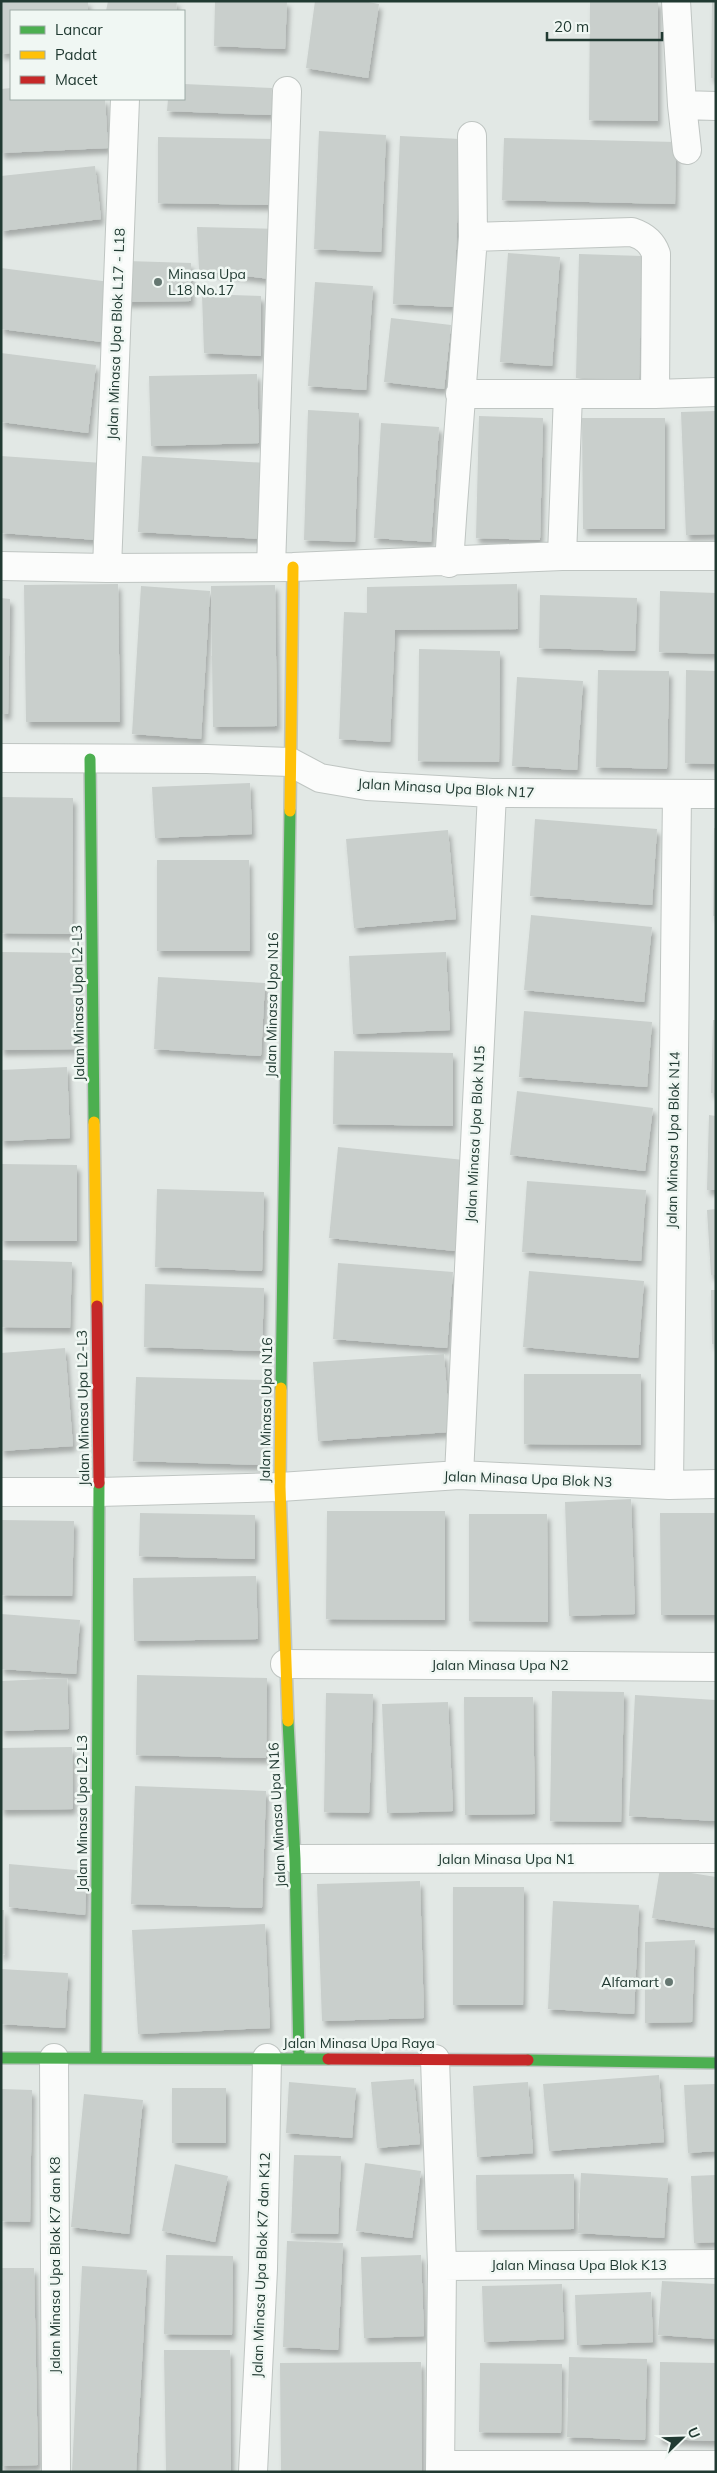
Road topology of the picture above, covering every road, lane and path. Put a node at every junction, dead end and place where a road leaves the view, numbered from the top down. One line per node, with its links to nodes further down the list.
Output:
1 (676, 1): 4 (street)
2 (287, 91): 17 (street)
3 (125, 100): 18 (street, Jalan Minasa Upa Blok L17 - L18)
4 (682, 106): 5 (street); 7 (street)
5 (716, 106)
6 (472, 136): 8 (street)
7 (687, 150)
8 (473, 237): 10 (street); 12 (street)
9 (716, 392): 12 (street)
10 (460, 394): 11 (street); 15 (street)
11 (568, 394): 12 (street); 13 (street)
12 (655, 394)
13 (562, 556): 14 (street); 15 (street)
14 (716, 556)
15 (449, 563): 17 (street)
16 (1, 566): 18 (street)
17 (282, 567): 18 (street); 21 (street, Jalan Minasa Upa N16)
18 (107, 568)
19 (1, 758): 20 (street, Jalan Minasa Upa Blok N17)
20 (90, 759): 21 (street, Jalan Minasa Upa Blok N17); 30 (street, Jalan Minasa Upa L2-L3)
21 (290, 762): 22 (street, Jalan Minasa Upa Blok N17); 28 (street, Jalan Minasa Upa N16)
22 (492, 793): 23 (street, Jalan Minasa Upa Blok N17); 25 (street, Jalan Minasa Upa Blok N15)
23 (677, 794): 24 (street, Jalan Minasa Upa Blok N17); 27 (street, Jalan Minasa Upa Blok N14)
24 (716, 794)
25 (459, 1475): 27 (street, Jalan Minasa Upa Blok N3); 28 (street, Jalan Minasa Upa Blok N3)
26 (716, 1484): 27 (street, Jalan Minasa Upa Blok N3)
27 (668, 1485)
28 (280, 1487): 30 (street, Jalan Minasa Upa Blok N3); 31 (street, Jalan Minasa Upa N16)
29 (1, 1492): 30 (street, Jalan Minasa Upa Blok N3)
30 (99, 1492): 35 (street, Jalan Minasa Upa L2-L3)
31 (285, 1664): 32 (street, Jalan Minasa Upa N2); 34 (street, Jalan Minasa Upa N16)
32 (716, 1667)
33 (716, 1858): 34 (street, Jalan Minasa Upa N1)
34 (296, 1859): 39 (street, Jalan Minasa Upa N16)
35 (96, 2057): 37 (street, Jalan Minasa Upa Raya); 38 (street, Jalan Minasa Upa Raya)
36 (1, 2058): 37 (street, Jalan Minasa Upa Raya)
37 (54, 2058): 46 (street, Jalan Minasa Upa Blok K7 dan K8)
38 (267, 2058): 39 (street, Jalan Minasa Upa Raya); 47 (street, Jalan Minasa Upa Blok K7 dan K12)
39 (299, 2058): 40 (street, Jalan Minasa Upa Raya)
40 (435, 2059): 41 (street, Jalan Minasa Upa Raya); 43 (street)
41 (716, 2063)
42 (716, 2264): 43 (street, Jalan Minasa Upa Blok K13)
43 (442, 2266): 45 (street)
44 (716, 2465): 45 (street)
45 (440, 2468)
46 (56, 2472)
47 (253, 2472)

